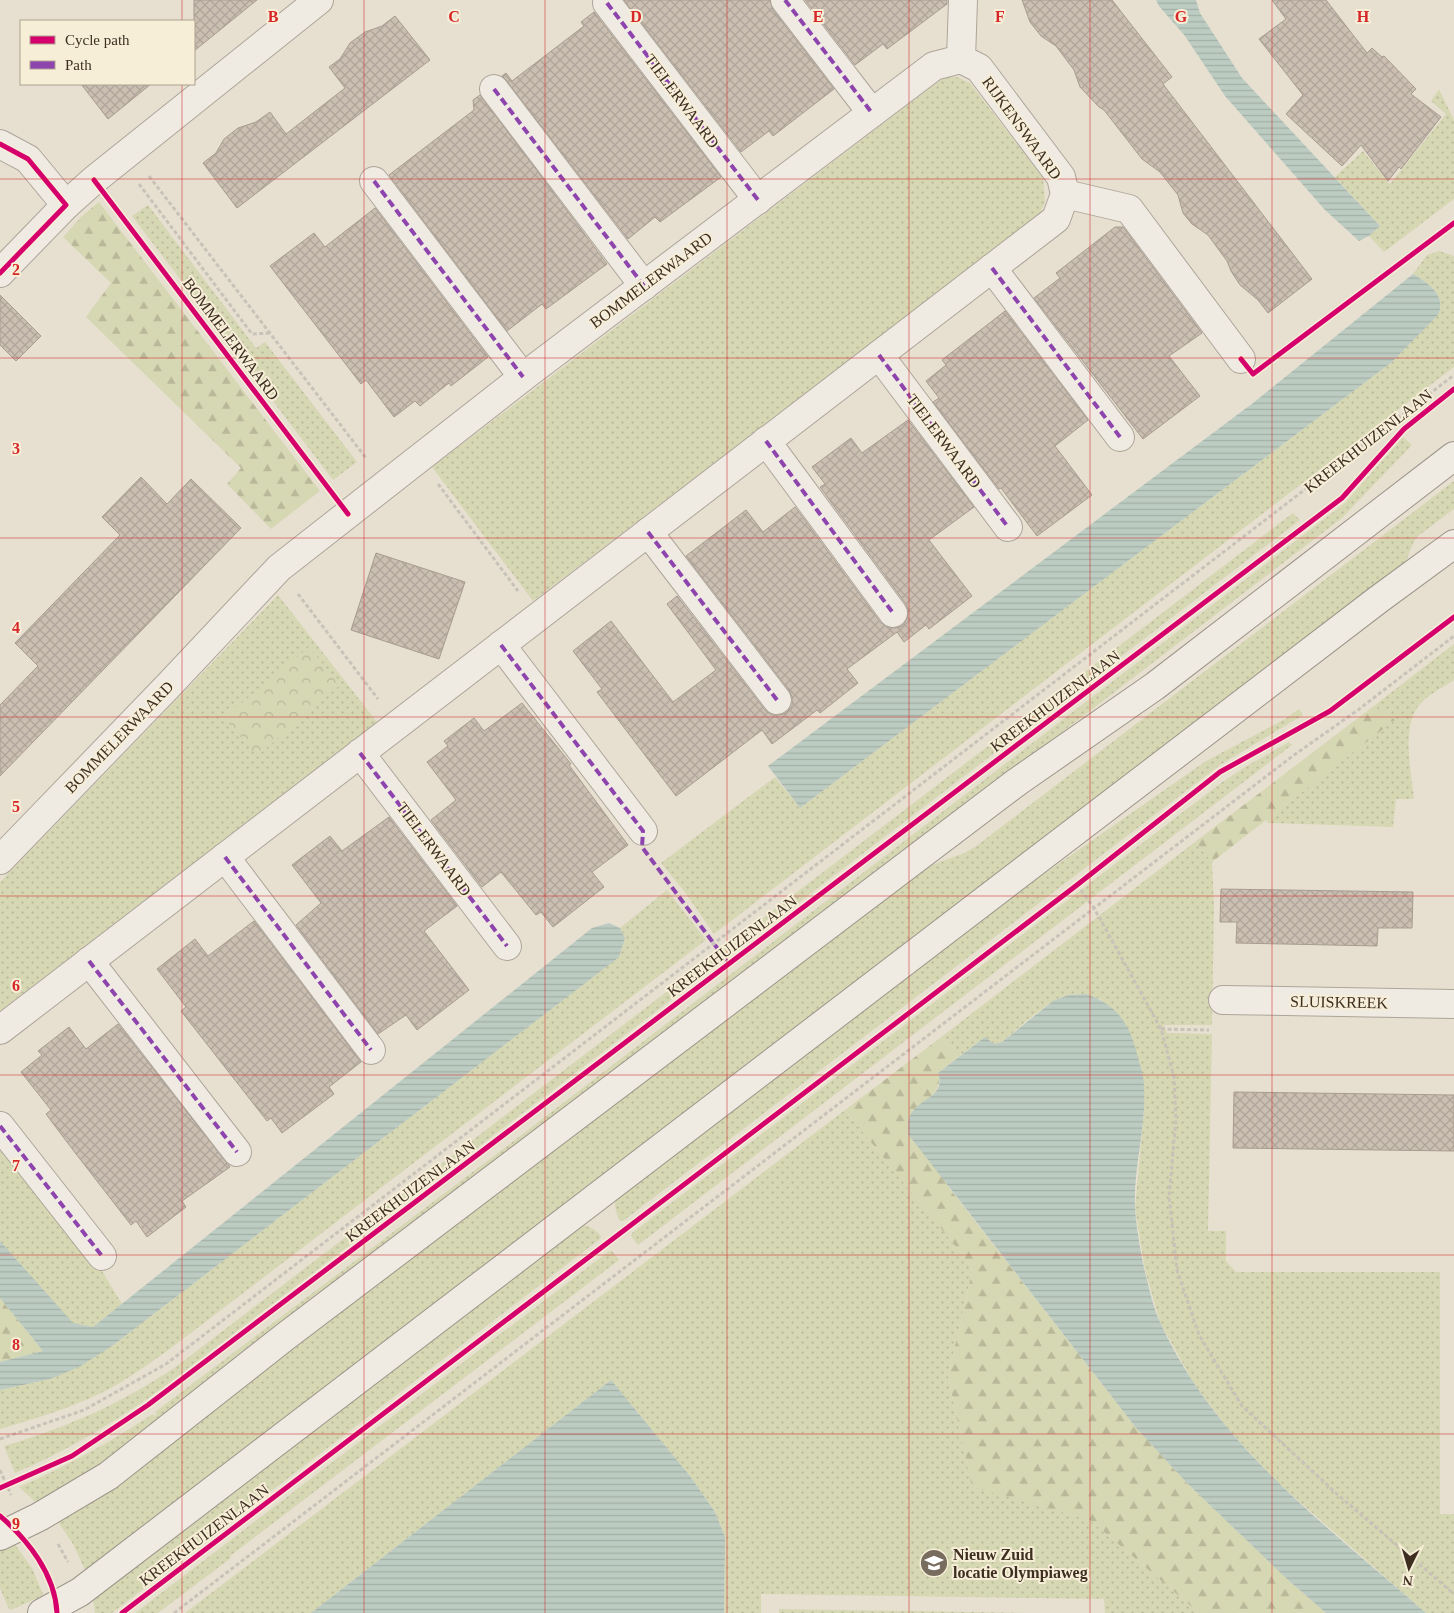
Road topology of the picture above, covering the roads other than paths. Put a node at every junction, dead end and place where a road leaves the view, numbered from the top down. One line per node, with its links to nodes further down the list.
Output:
1 (319, 0): 12 (street)
2 (785, 0): 7 (street)
3 (963, 0): 5 (street)
4 (607, 3): 11 (street, TIELERWAARD)
5 (961, 59): 7 (street, BOMMELERWAARD); 10 (street, RIJKENSWAARD)
6 (494, 89): 15 (street)
7 (872, 113): 11 (street, BOMMELERWAARD)
8 (0, 144): 12 (street)
9 (374, 180): 18 (street)
10 (1065, 194): 13 (street); 17 (street, RIJKENSWAARD)
11 (758, 200): 15 (street, BOMMELERWAARD)
12 (66, 205): 14 (street)
13 (992, 268): 16 (street); 19 (street)
14 (0, 273)
15 (644, 286): 18 (street, BOMMELERWAARD)
16 (879, 355): 20 (street); 22 (street, TIELERWAARD)
17 (1241, 359)
18 (523, 377): 31 (street, BOMMELERWAARD)
19 (1120, 438)
20 (766, 442): 23 (street); 25 (street)
21 (1454, 456): 41 (street)
22 (1008, 526)
23 (648, 532): 26 (street); 27 (street)
24 (1454, 544): 42 (street, KREEKHUIZENLAAN)
25 (893, 613)
26 (501, 646): 28 (street); 29 (street)
27 (777, 700)
28 (360, 753): 30 (street); 32 (street, TIELERWAARD)
29 (643, 831)
30 (225, 857): 33 (street); 37 (street)
31 (0, 860)
32 (507, 946)
33 (89, 962): 36 (street); 39 (street)
34 (1223, 1000): 35 (street, SLUISKREEK)
35 (1454, 1004)
36 (0, 1030)
37 (371, 1050)
38 (0, 1126): 40 (street)
39 (237, 1152)
40 (102, 1256)
41 (0, 1536)
42 (42, 1613)

